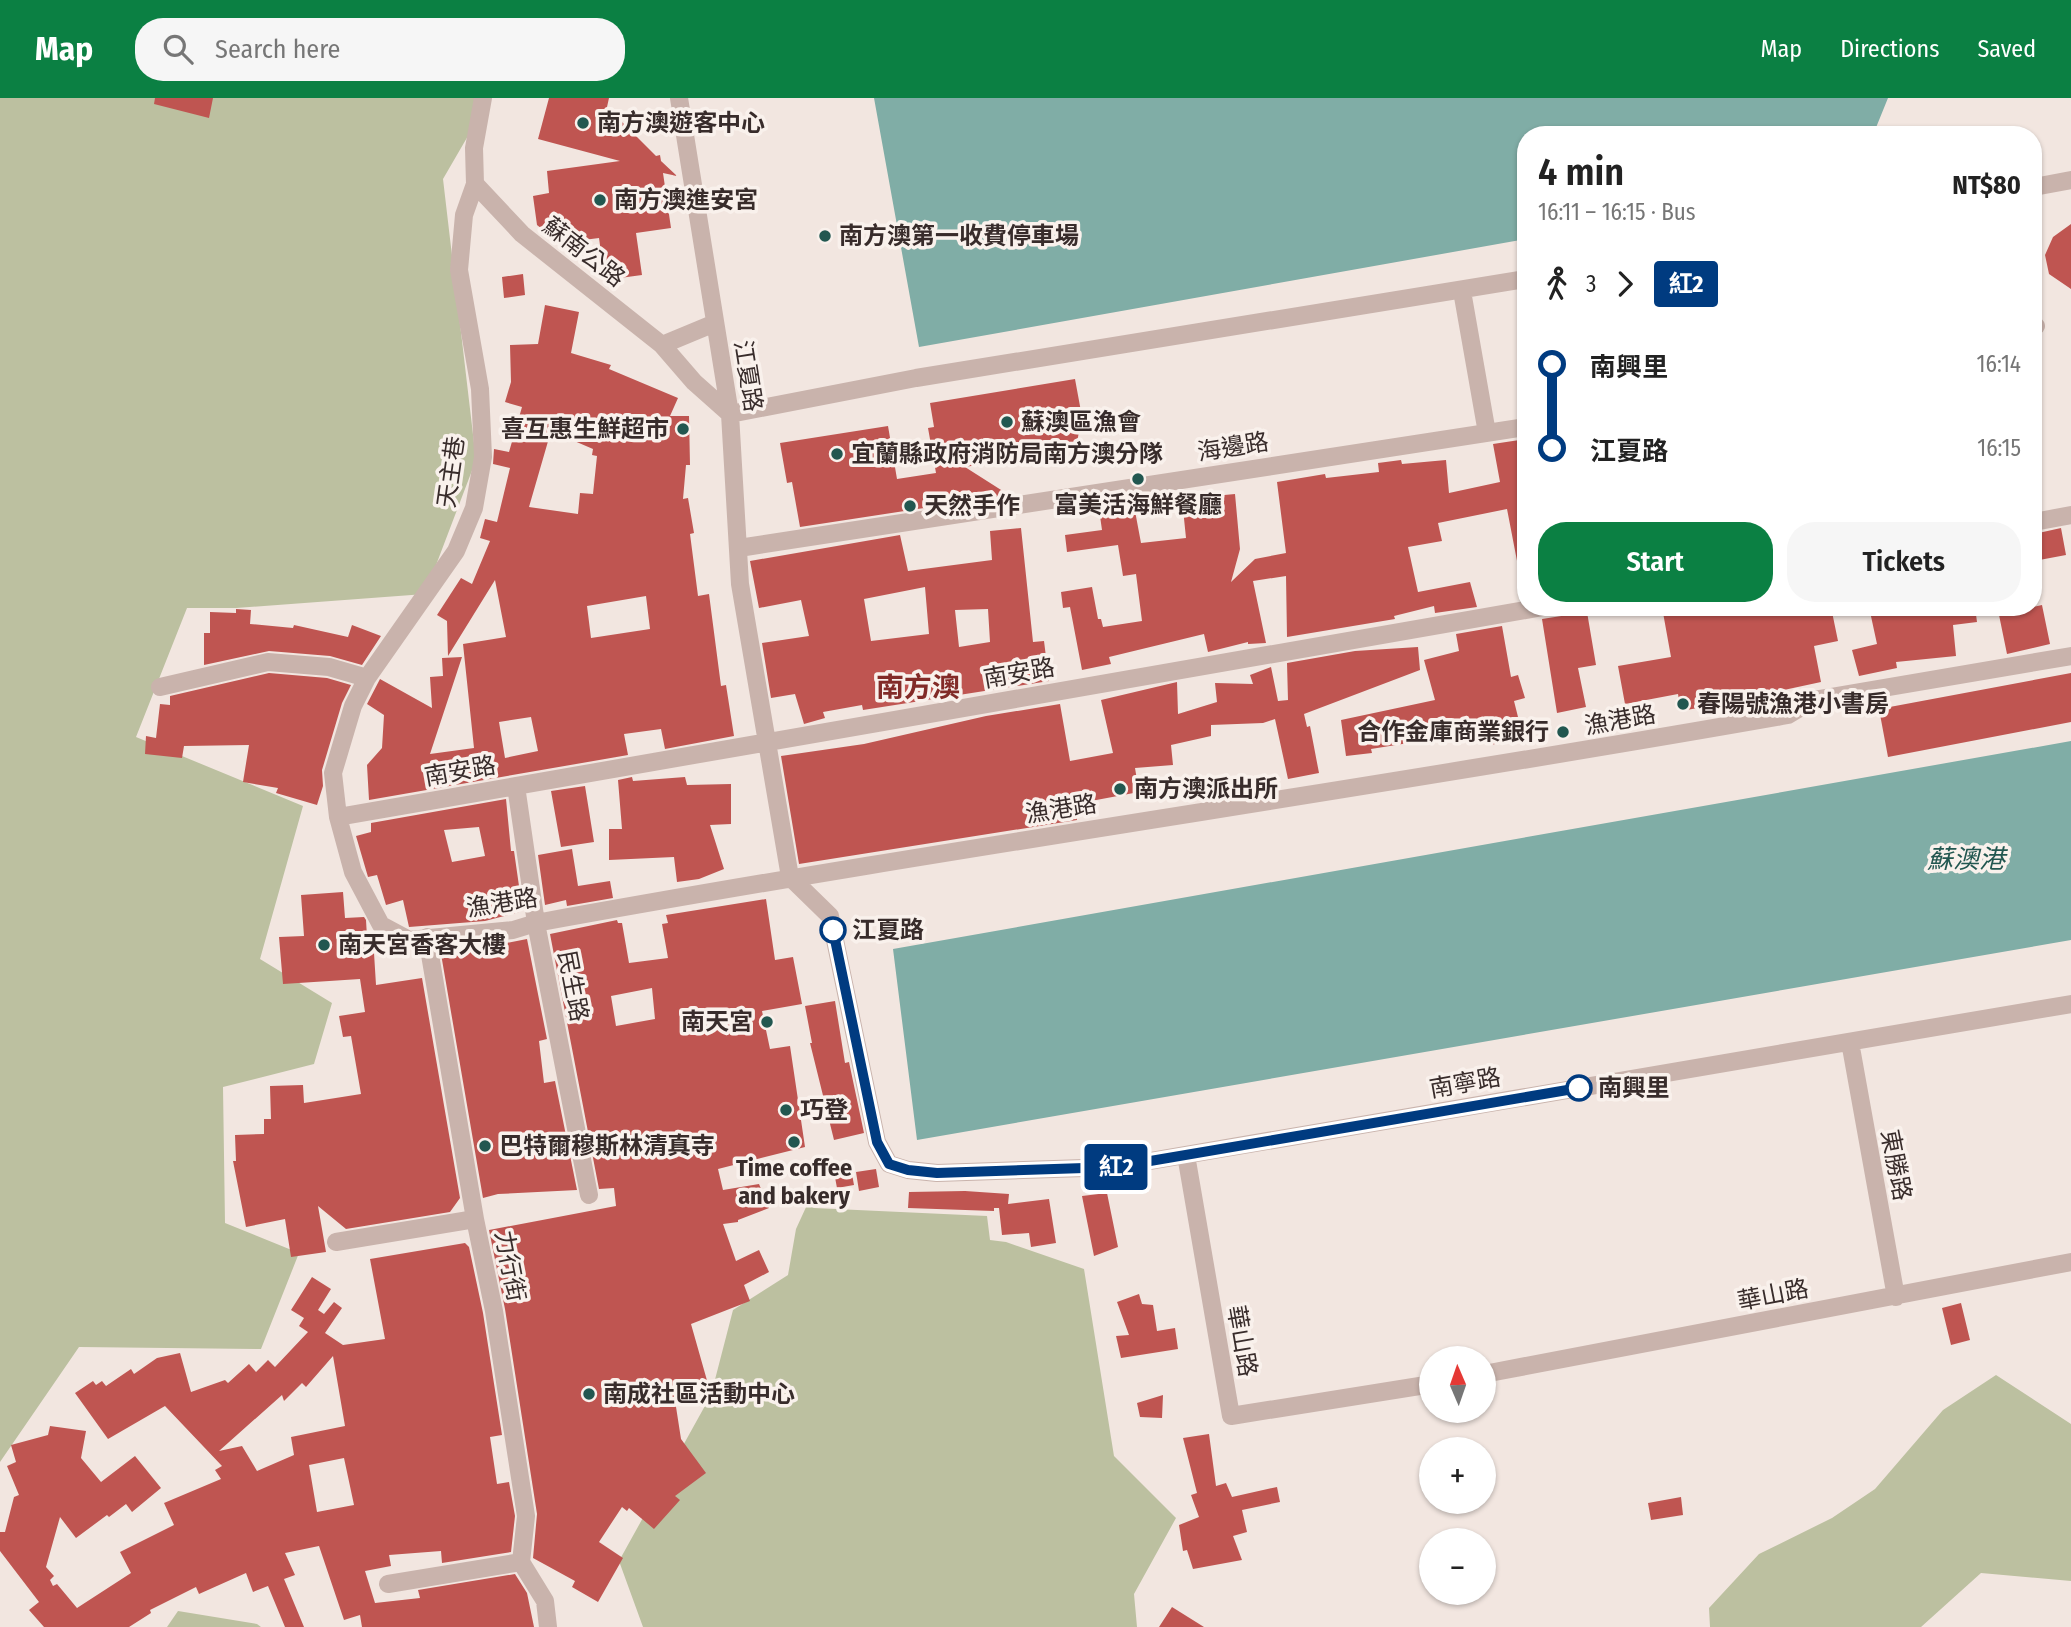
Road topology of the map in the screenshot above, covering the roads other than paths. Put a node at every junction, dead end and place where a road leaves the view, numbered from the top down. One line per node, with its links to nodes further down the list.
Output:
1 (483, 98): 4 (street)
2 (679, 98): 8 (street, 江夏路)
3 (2071, 180): 5 (street)
4 (475, 184): 9 (street, 蘇南公路); 18 (street, 天主巷)
5 (2042, 185)
6 (1517, 281): 7 (street)
7 (1462, 291): 10 (street); 12 (street)
8 (715, 323): 9 (street); 10 (street, 江夏路)
9 (662, 345): 10 (street, 蘇南公路)
10 (730, 414): 15 (street, 江夏路)
11 (1517, 428): 12 (street, 海邊路)
12 (1487, 433): 15 (street, 海邊路)
13 (2071, 515): 14 (street)
14 (2042, 520)
15 (739, 548): 20 (street, 江夏路)
16 (1517, 612): 20 (street, 南安路)
17 (2071, 656): 23 (street, 漁港路)
18 (367, 678): 19 (street); 22 (street, 天主巷)
19 (160, 687)
20 (766, 742): 21 (street, 南安路); 23 (street, 江夏路)
21 (516, 786): 22 (street, 南安路); 24 (street, 民生路)
22 (338, 817): 25 (street, 漁港路)
23 (790, 877): 24 (street, 漁港路); 28 (street, 南寧路)
24 (536, 923): 25 (street, 漁港路); 29 (street, 民生路)
25 (427, 937): 30 (street, 力行街)
26 (2071, 1004): 27 (street, 南寧路)
27 (1850, 1042): 28 (street, 南寧路); 33 (street, 東勝路)
28 (1186, 1155): 35 (street, 華山路)
29 (589, 1195)
30 (475, 1219): 31 (street); 36 (street, 力行街)
31 (336, 1242)
32 (2071, 1262): 33 (street, 華山路)
33 (1896, 1297): 34 (street, 華山路)
34 (1496, 1372)
35 (1419, 1386)
36 (522, 1562): 37 (street); 38 (street)
37 (388, 1584)
38 (548, 1627)

